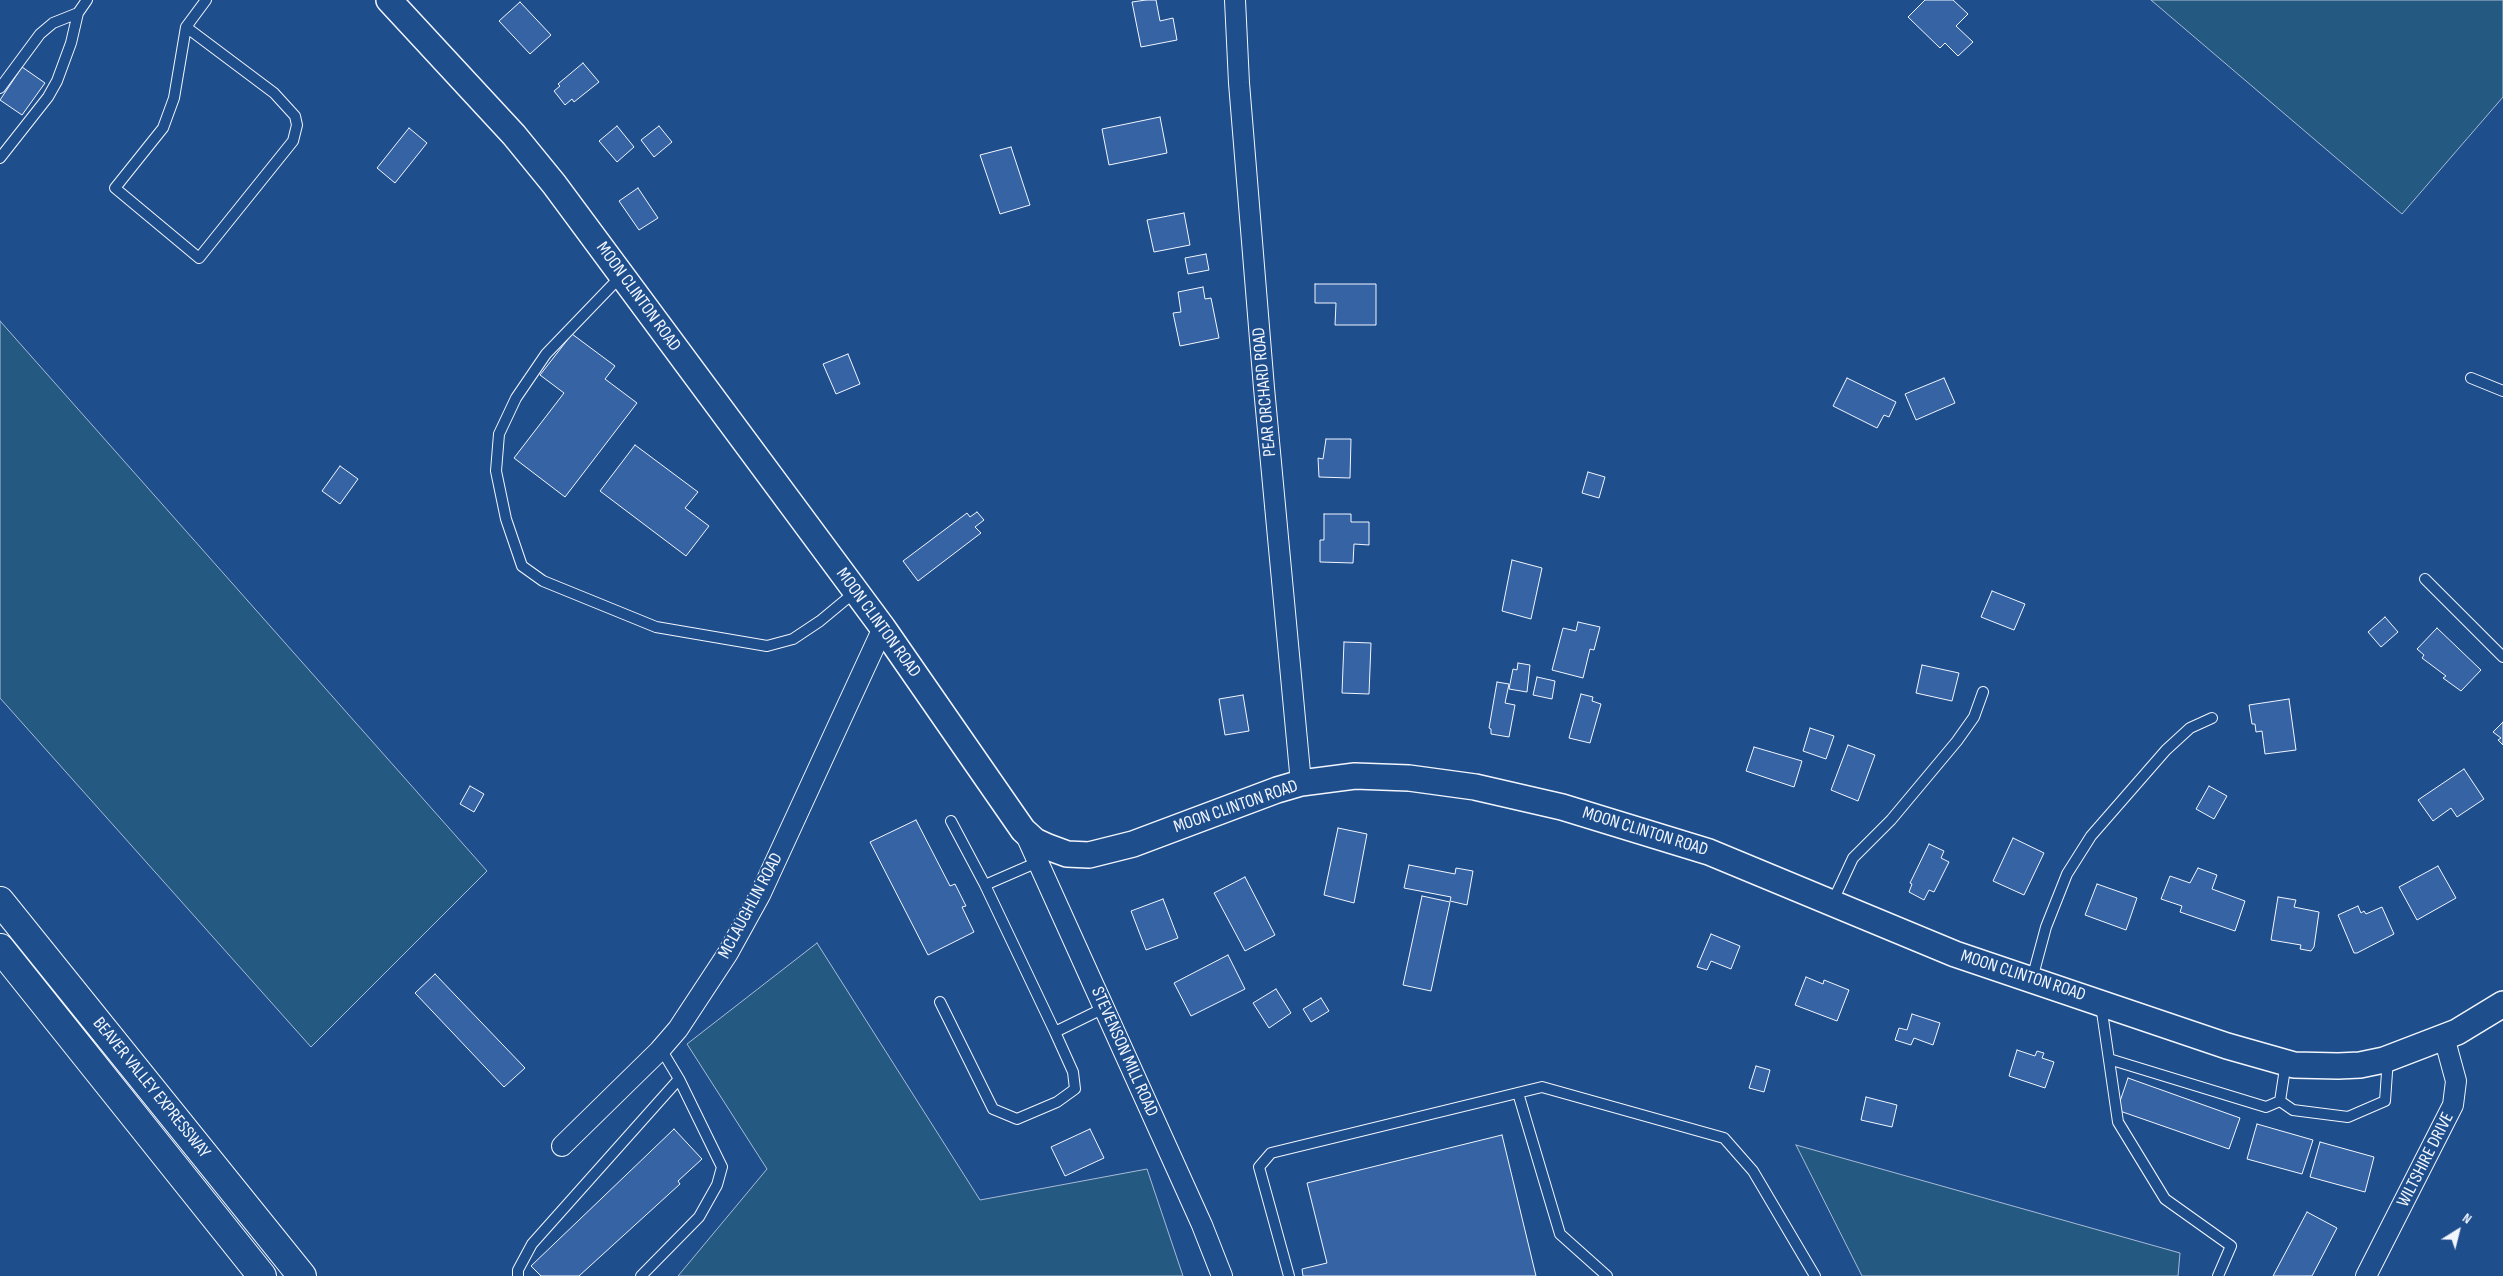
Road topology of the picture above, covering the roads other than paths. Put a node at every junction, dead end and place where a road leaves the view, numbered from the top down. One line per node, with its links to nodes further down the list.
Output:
1 (87, 0): 5 (lane)
2 (206, 0): 6 (lane)
3 (389, 0): 9 (street, MOON CLINTON ROAD)
4 (1235, 0): 18 (street, PEAR ORCHARD ROAD)
5 (78, 13): 7 (lane); 8 (lane)
6 (186, 27): 6 (lane)
7 (0, 88)
8 (0, 158)
9 (622, 275): 13 (street, MOON CLINTON ROAD); 13 (lane)
10 (2471, 378): 11 (lane)
11 (2503, 391)
12 (2425, 579): 15 (lane)
13 (856, 592): 14 (street, MOON CLINTON ROAD)
14 (883, 628): 20 (street, MOON CLINTON ROAD); 33 (street, MCLAUGHLIN ROAD)
15 (2503, 657)
16 (1983, 692): 24 (lane)
17 (2212, 718): 26 (lane)
18 (1301, 783): 20 (street, MOON CLINTON ROAD); 24 (street, MOON CLINTON ROAD)
19 (951, 821): 22 (lane)
20 (1023, 830): 21 (street, STEVENSON MILL ROAD)
21 (1038, 862): 22 (lane); 30 (street, STEVENSON MILL ROAD)
22 (985, 885): 31 (lane)
23 (0, 901): 42 (highway, BEAVER VALLEY EXPRESSWAY)
24 (1832, 902): 26 (street, MOON CLINTON ROAD)
25 (0, 948): 41 (highway, BEAVER VALLEY EXPRESSWAY)
26 (2032, 979): 28 (street, MOON CLINTON ROAD)
27 (940, 1002): 31 (lane)
28 (2101, 1002): 35 (lane); 36 (street, MOON CLINTON ROAD)
29 (2503, 1004): 32 (street, MOON CLINTON ROAD)
30 (1104, 1008): 31 (lane); 45 (street, STEVENSON MILL ROAD)
31 (1055, 1032)
32 (2444, 1037): 34 (street, MOON CLINTON ROAD); 50 (street, WILTSHIRE DRIVE)
33 (661, 1049): 37 (lane); 40 (street, MCLAUGHLIN ROAD)
34 (2388, 1058): 36 (street, MOON CLINTON ROAD); 39 (lane)
35 (2109, 1059): 39 (lane); 49 (lane)
36 (2286, 1062): 39 (lane)
37 (679, 1079): 43 (lane); 44 (lane)
38 (1518, 1093): 46 (lane); 47 (lane); 48 (lane)
39 (2280, 1101)
40 (562, 1146)
41 (262, 1276)
42 (302, 1276)
43 (518, 1276)
44 (641, 1276)
45 (1222, 1276)
46 (1289, 1276)
47 (1607, 1276)
48 (1815, 1276)
49 (2218, 1276)
50 (2366, 1276)

